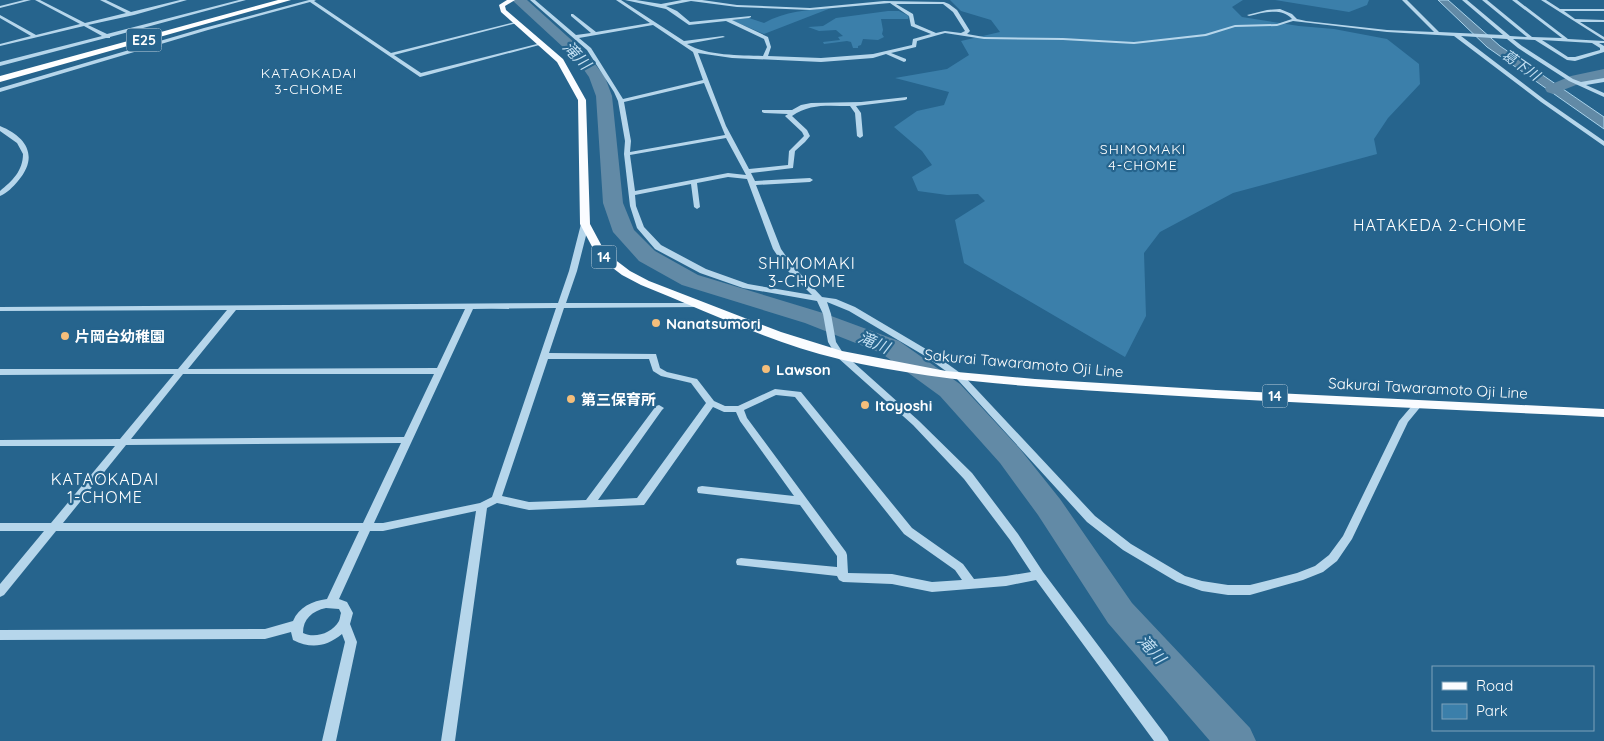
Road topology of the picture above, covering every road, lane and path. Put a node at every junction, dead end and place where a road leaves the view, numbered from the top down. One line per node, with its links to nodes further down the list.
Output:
1 (29, 0): 28 (street)
2 (37, 0): 42 (street)
3 (102, 0): 31 (street)
4 (166, 0): 25 (street)
5 (185, 0): 25 (street)
6 (244, 0): 21 (street)
7 (274, 0): 69 (highway, E25)
8 (287, 0): 70 (highway, E25)
9 (312, 0): 64 (street); 74 (street)
10 (532, 0): 53 (street)
11 (618, 0): 41 (street)
12 (627, 0): 26 (street)
13 (693, 0): 22 (street); 27 (street)
14 (843, 0): 27 (street)
15 (878, 0): 24 (street)
16 (1404, 0): 45 (street)
17 (1464, 0): 50 (street)
18 (1484, 0): 55 (street)
19 (1514, 0): 56 (street)
20 (1543, 0): 29 (street)
21 (235, 1): 52 (street)
22 (676, 1): 26 (street)
23 (505, 2): 40 (main road, Sakurai Tawaramoto Oji Line / 14)
24 (885, 2): 27 (street); 47 (street); 48 (street)
25 (173, 3): 31 (street)
26 (663, 5): 36 (street)
27 (852, 6)
28 (0, 7)
29 (1558, 10): 30 (street); 38 (street)
30 (1604, 10)
31 (132, 14): 42 (street)
32 (1248, 14): 37 (street)
33 (0, 16): 51 (street)
34 (573, 16): 46 (street)
35 (749, 17): 36 (street)
36 (728, 20): 65 (street)
37 (1294, 20): 45 (street); 48 (street)
38 (1573, 20): 39 (street); 43 (street)
39 (1604, 21)
40 (515, 23): 60 (main road, Sakurai Tawaramoto Oji Line / 14); 64 (street)
41 (653, 24): 46 (street); 59 (street)
42 (86, 25): 51 (street); 52 (street)
43 (1590, 30): 44 (street); 58 (street)
44 (1604, 31)
45 (1437, 32): 49 (street)
46 (596, 34): 53 (street)
47 (934, 34): 48 (street); 63 (street)
48 (963, 34)
49 (1454, 34): 50 (street); 84 (street)
50 (1508, 36): 55 (street); 68 (street)
51 (36, 37): 61 (street)
52 (108, 37): 67 (street)
53 (574, 37): 77 (street)
54 (724, 37): 59 (street)
55 (1532, 38): 56 (street); 57 (street)
56 (1566, 40): 57 (street)
57 (1592, 41): 58 (street)
58 (1604, 41)
59 (682, 43): 62 (street)
60 (541, 44): 64 (street); 92 (main road, Sakurai Tawaramoto Oji Line / 14)
61 (0, 45)
62 (695, 52): 65 (street); 72 (street)
63 (887, 53): 65 (street); 66 (street)
64 (392, 54)
65 (765, 58)
66 (904, 60)
67 (0, 64)
68 (1559, 74): 73 (street)
69 (0, 75)
70 (0, 79)
71 (1604, 80): 73 (street)
72 (706, 81): 77 (street); 82 (street)
73 (1578, 84): 75 (street)
74 (0, 90)
75 (1604, 95)
76 (906, 98): 78 (street)
77 (621, 101): 85 (street)
78 (852, 104): 80 (street); 83 (street)
79 (764, 112): 80 (street)
80 (792, 112): 86 (street)
81 (0, 128): 89 (street)
82 (728, 136): 85 (street); 86 (street)
83 (860, 136)
84 (1604, 144)
85 (627, 154): 90 (street)
86 (750, 177): 87 (street); 88 (street); 93 (street)
87 (810, 180)
88 (694, 182): 90 (street); 91 (street)
89 (0, 194)
90 (631, 194): 93 (street)
91 (697, 208)
92 (585, 224): 94 (main road, Sakurai Tawaramoto Oji Line / 14); 95 (street)
93 (819, 297): 100 (street); 104 (street)
94 (700, 305): 95 (street); 100 (main road, Sakurai Tawaramoto Oji Line / 14)
95 (560, 306): 96 (street); 99 (street)
96 (470, 307): 97 (street); 102 (street)
97 (233, 308): 98 (street); 101 (street)
98 (0, 309)
99 (544, 356): 105 (street); 114 (street)
100 (840, 356): 104 (main road, Sakurai Tawaramoto Oji Line / 14); 123 (street)
101 (180, 371): 102 (street); 103 (street); 111 (street)
102 (439, 371): 110 (street)
103 (0, 372)
104 (960, 377): 106 (main road, Sakurai Tawaramoto Oji Line / 14); 106 (street)
105 (711, 403): 108 (street); 116 (street)
106 (1419, 403): 109 (main road, Sakurai Tawaramoto Oji Line / 14)
107 (659, 408): 116 (street)
108 (739, 409): 115 (street); 124 (street)
109 (1604, 413)
110 (406, 440): 111 (street); 120 (street)
111 (122, 442): 112 (street); 119 (street)
112 (0, 443)
113 (702, 490): 115 (street)
114 (496, 499): 116 (street); 117 (street)
115 (803, 502): 122 (street)
116 (589, 504)
117 (482, 506): 120 (street); 131 (street)
118 (0, 527): 119 (street)
119 (53, 527): 120 (street); 125 (street)
120 (366, 528): 126 (street)
121 (741, 562): 122 (street)
122 (843, 572): 124 (street)
123 (1039, 575): 124 (street); 132 (street)
124 (971, 584)
125 (0, 592)
126 (332, 601): 127 (street); 128 (street)
127 (344, 624): 128 (street); 130 (street)
128 (295, 626): 129 (street)
129 (0, 635)
130 (329, 741)
131 (448, 741)
132 (1162, 741)

